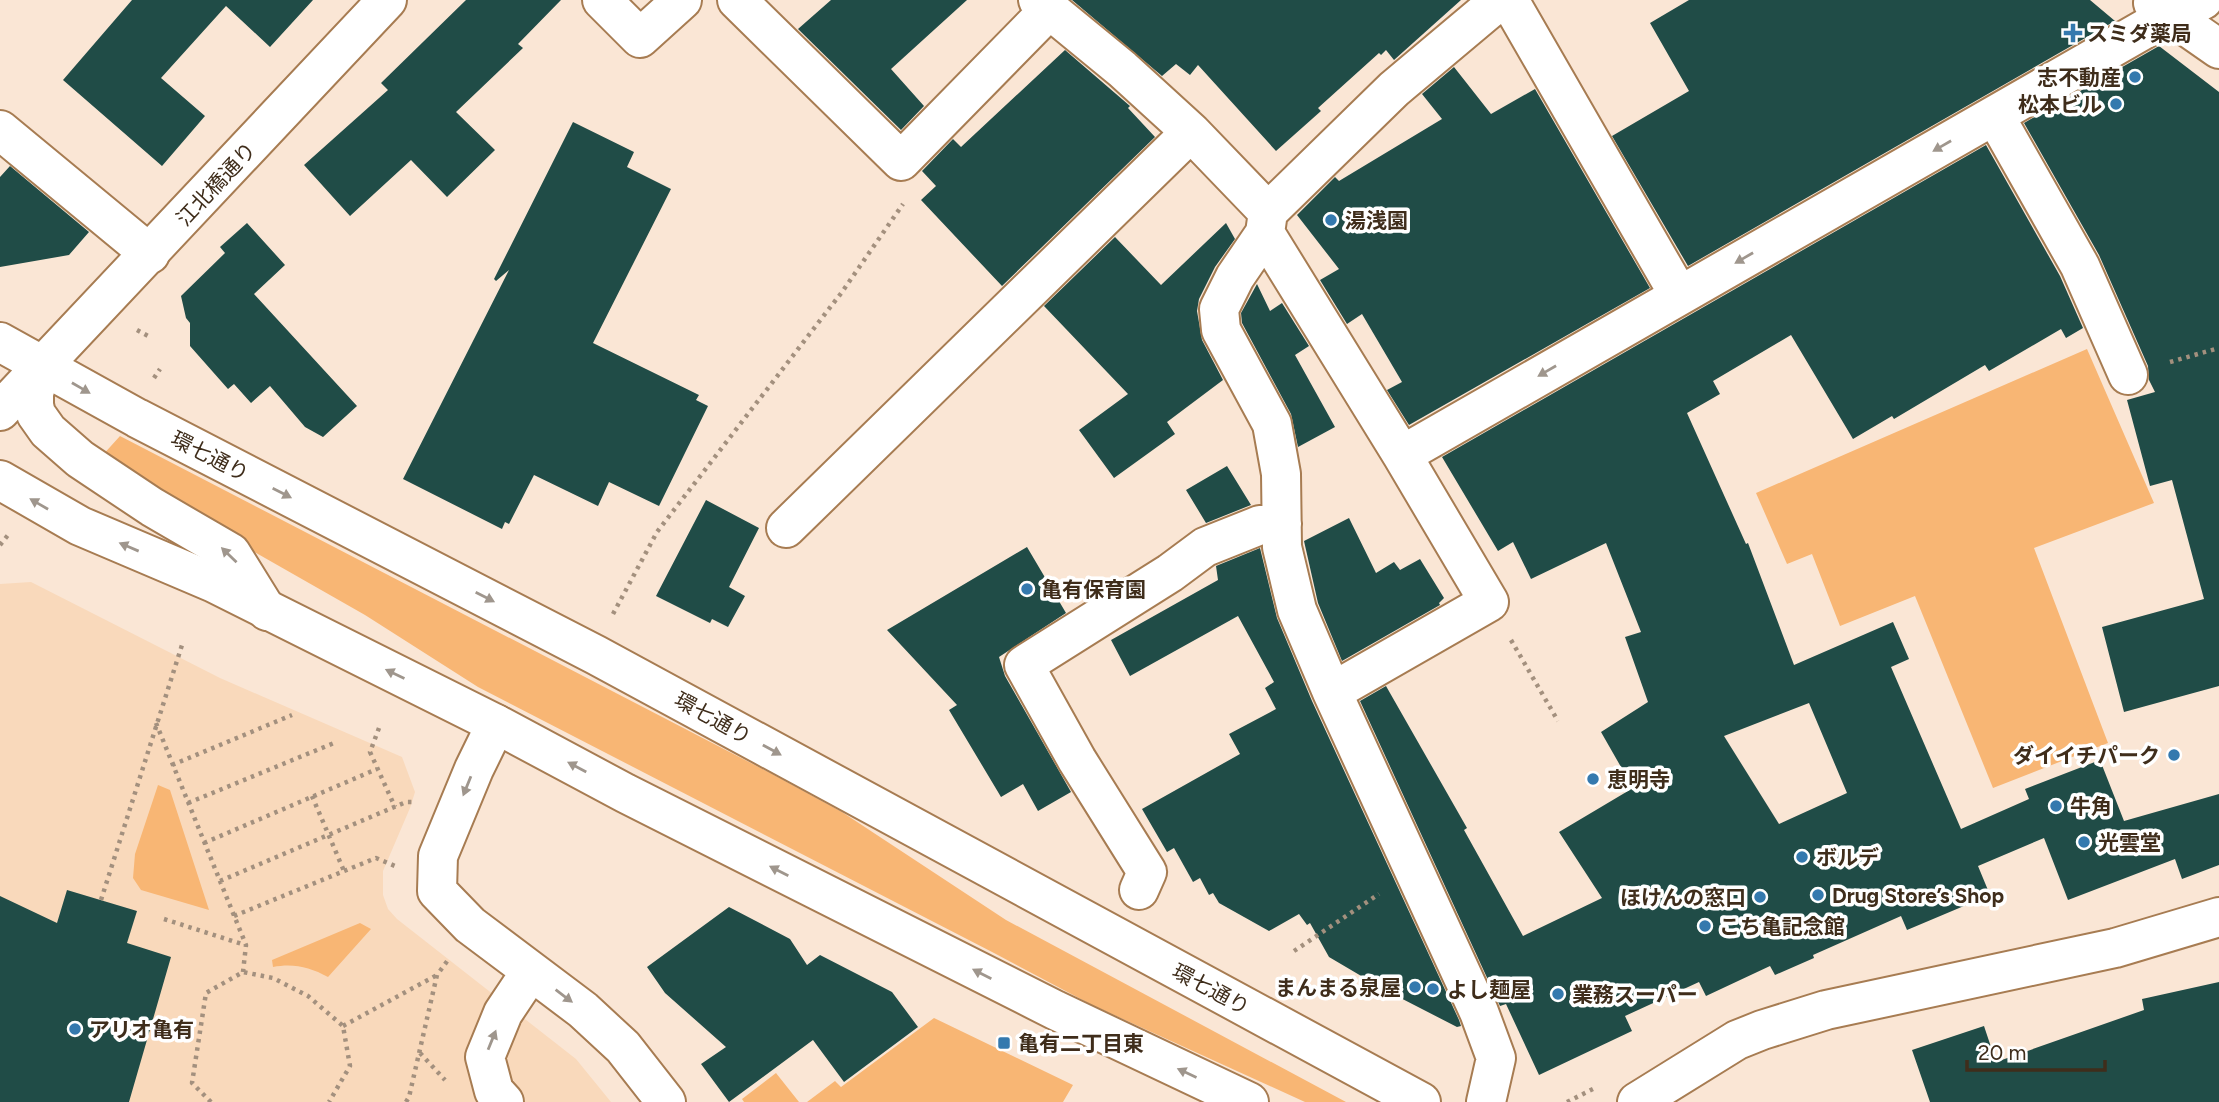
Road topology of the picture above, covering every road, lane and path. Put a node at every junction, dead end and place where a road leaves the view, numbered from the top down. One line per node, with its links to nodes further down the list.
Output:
1 (387, 0): 15 (street, 江北橋通り)
2 (602, 0): 3 (street)
3 (682, 0)
4 (737, 0): 7 (street)
5 (1500, 0): 14 (street)
6 (1509, 0): 16 (street)
7 (1043, 5): 12 (street)
8 (2174, 5): 9 (street); 10 (street)
9 (2219, 49)
10 (1995, 116): 16 (street, one-way to 16); 22 (street)
11 (0, 130): 15 (street)
12 (1191, 132): 14 (street); 27 (street)
13 (905, 202): 32 (path)
14 (1266, 222): 24 (street); 26 (street)
15 (150, 254): 21 (street, 江北橋通り)
16 (1679, 295): 24 (street, one-way to 24)
17 (134, 328): 18 (path)
18 (152, 338)
19 (0, 342): 21 (street, 環七通り)
20 (2219, 348): 22 (path)
21 (43, 366): 23 (street, 江北橋通り); 31 (street, one-way to 21); 73 (street, 環七通り, one-way to 73)
22 (2128, 374)
23 (0, 411)
24 (1402, 455): 30 (street)
25 (0, 480): 31 (street, one-way to 25)
26 (1282, 524): 34 (street); 53 (street)
27 (786, 528)
28 (12, 531): 29 (path)
29 (0, 545)
30 (1489, 602): 34 (street); 36 (path)
31 (267, 611): 38 (street, one-way to 31)
32 (613, 614)
33 (181, 645): 37 (path)
34 (1332, 692): 50 (street)
35 (292, 715): 41 (path)
36 (1558, 720)
37 (155, 723): 41 (path); 54 (path)
38 (496, 724): 58 (street, one-way to 58); 72 (street, one-way to 38)
39 (379, 728): 42 (path)
40 (334, 743): 44 (path)
41 (173, 765): 44 (path)
42 (377, 769): 43 (path); 46 (path)
43 (313, 796): 47 (path); 48 (path)
44 (188, 803): 48 (path)
45 (422, 806): 46 (path)
46 (395, 807): 47 (path)
47 (328, 835): 51 (path); 52 (path)
48 (204, 843): 52 (path)
49 (396, 866): 51 (path)
50 (1414, 869): 60 (path); 74 (street)
51 (344, 871): 55 (path)
52 (220, 881): 55 (path)
53 (1139, 890)
54 (101, 900)
55 (234, 916): 59 (path)
56 (2219, 917): 75 (street)
57 (164, 919): 59 (path)
58 (470, 925): 61 (street); 63 (path)
59 (246, 945): 62 (path)
60 (1294, 951)
61 (531, 971): 67 (street, one-way to 67); 71 (street, one-way to 61)
62 (243, 972): 64 (path); 68 (path)
63 (438, 975): 64 (path); 65 (path)
64 (343, 1026): 69 (path)
65 (419, 1052): 66 (path); 70 (path)
66 (451, 1085)
67 (659, 1100)
68 (211, 1102)
69 (329, 1102)
70 (406, 1102)
71 (504, 1102)
72 (1249, 1102)
73 (1421, 1102)
74 (1486, 1102)
75 (1637, 1102)

